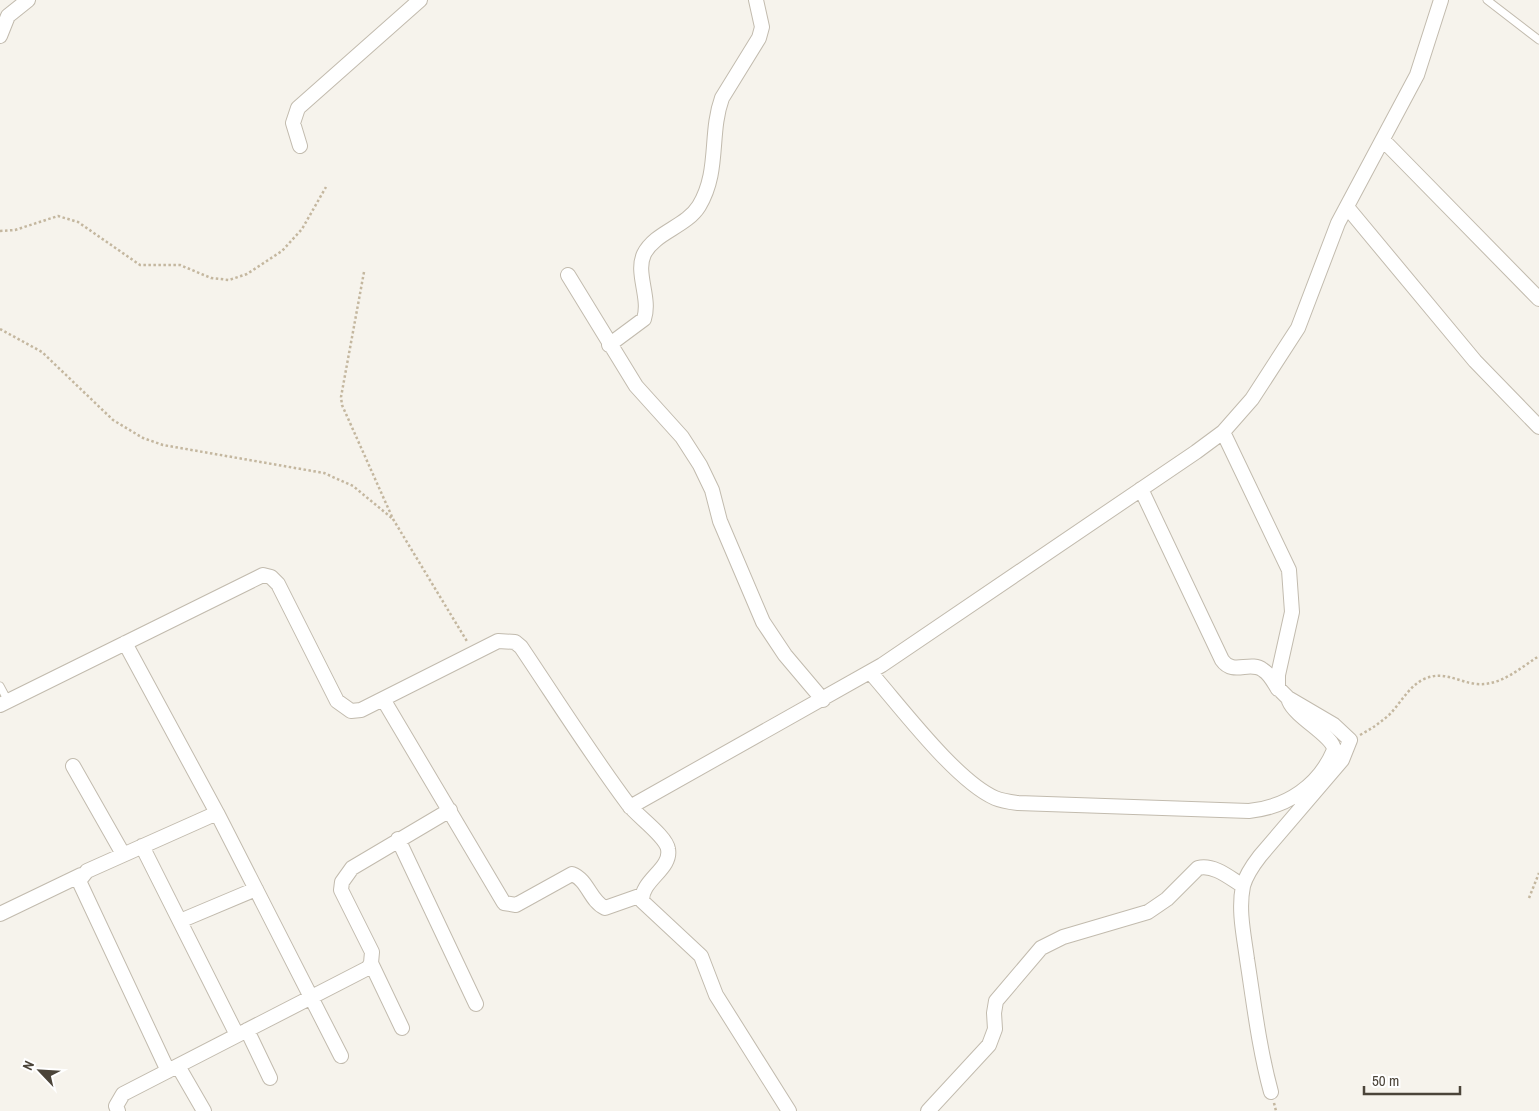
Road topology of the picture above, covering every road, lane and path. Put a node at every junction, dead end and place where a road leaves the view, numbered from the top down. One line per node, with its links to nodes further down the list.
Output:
1 (28, 0): 6 (street)
2 (420, 0): 10 (street)
3 (756, 0): 18 (street)
4 (1441, 0): 9 (street)
5 (1486, 0): 8 (lane)
6 (3, 16): 7 (street)
7 (0, 36)
8 (1539, 40)
9 (1384, 141): 12 (street); 16 (street)
10 (300, 146)
11 (326, 187): 13 (path)
12 (1347, 207): 19 (street); 20 (street)
13 (0, 231)
14 (364, 272): 22 (path)
15 (568, 275): 18 (street)
16 (1539, 299)
17 (0, 328): 22 (path)
18 (609, 345): 30 (street)
19 (1539, 427)
20 (1223, 432): 21 (street); 28 (street)
21 (1141, 489): 26 (street); 28 (street)
22 (393, 519): 24 (path)
23 (125, 643): 29 (street); 31 (street); 36 (street)
24 (474, 653): 29 (street); 34 (street)
25 (1539, 656): 32 (path)
26 (870, 672): 28 (street); 30 (street)
27 (0, 686): 31 (lane)
28 (1284, 696): 32 (street)
29 (383, 699): 35 (street)
30 (822, 700): 34 (street)
31 (4, 703)
32 (1350, 740): 42 (street)
33 (73, 766): 39 (street)
34 (630, 807): 44 (street)
35 (450, 810): 37 (street); 44 (street)
36 (217, 813): 38 (street); 43 (street)
37 (398, 839): 48 (street); 50 (street)
38 (142, 846): 39 (street); 47 (street)
39 (123, 854): 41 (street)
40 (1539, 873): 45 (path)
41 (81, 875): 46 (street); 54 (street)
42 (1243, 886): 56 (street); 60 (street)
43 (256, 889): 47 (street); 49 (street)
44 (642, 895): 59 (street)
45 (1529, 898)
46 (0, 914)
47 (180, 921): 52 (street)
48 (371, 963): 49 (street); 51 (street)
49 (310, 996): 52 (street); 53 (street)
50 (476, 1004)
51 (402, 1028)
52 (242, 1032): 54 (street); 55 (street)
53 (342, 1056)
54 (173, 1068): 57 (street); 58 (street)
55 (270, 1078)
56 (1272, 1092)
57 (118, 1111)
58 (204, 1111)
59 (789, 1111)
60 (928, 1111)

